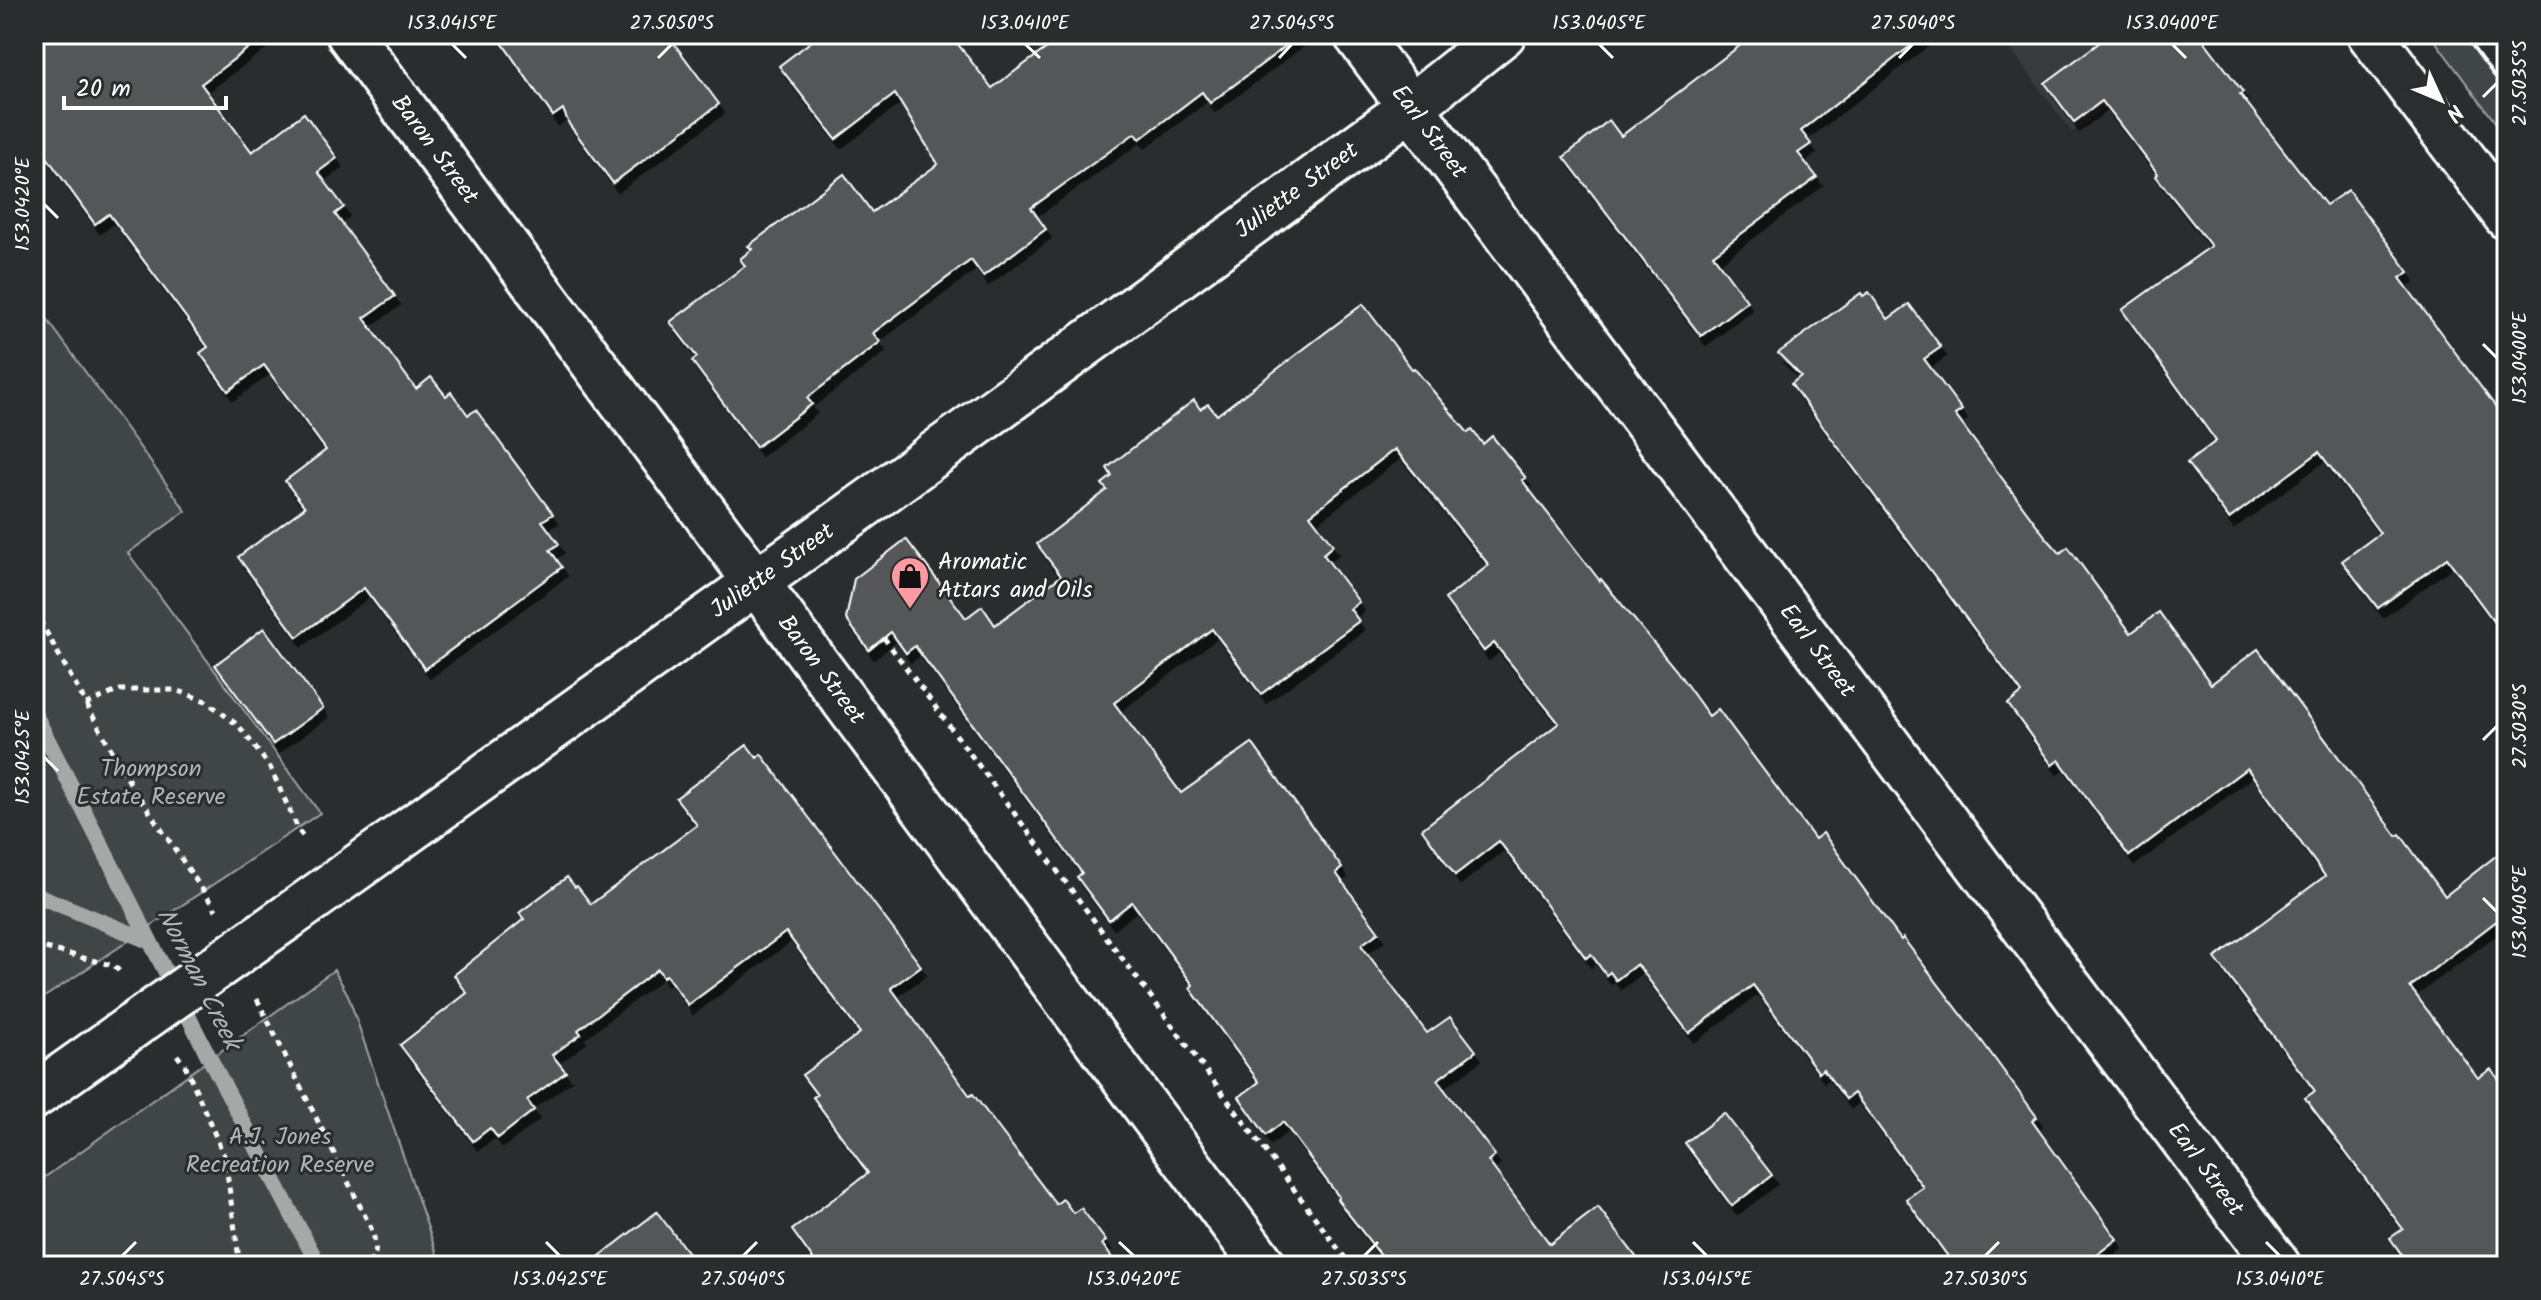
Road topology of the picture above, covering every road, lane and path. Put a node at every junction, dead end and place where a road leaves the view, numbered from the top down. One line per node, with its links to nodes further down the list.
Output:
1 (349, 34): 9 (main road, Baron Street)
2 (1356, 34): 7 (main road, Earl Street)
3 (1503, 34): 7 (main road, Juliette Street)
4 (2370, 34): 8 (main road)
5 (2485, 34): 6 (lane)
6 (2507, 64)
7 (1410, 108): 9 (main road, Juliette Street); 20 (main road, Earl Street)
8 (2507, 217)
9 (757, 583): 16 (main road, Juliette Street, bridge); 18 (main road, Baron Street)
10 (884, 638): 19 (path)
11 (86, 704): 12 (path)
12 (306, 840)
13 (34, 945): 14 (path)
14 (124, 978)
15 (177, 1054): 17 (path)
16 (34, 1096)
17 (240, 1266)
18 (1264, 1266)
19 (1351, 1266)
20 (2278, 1266)

